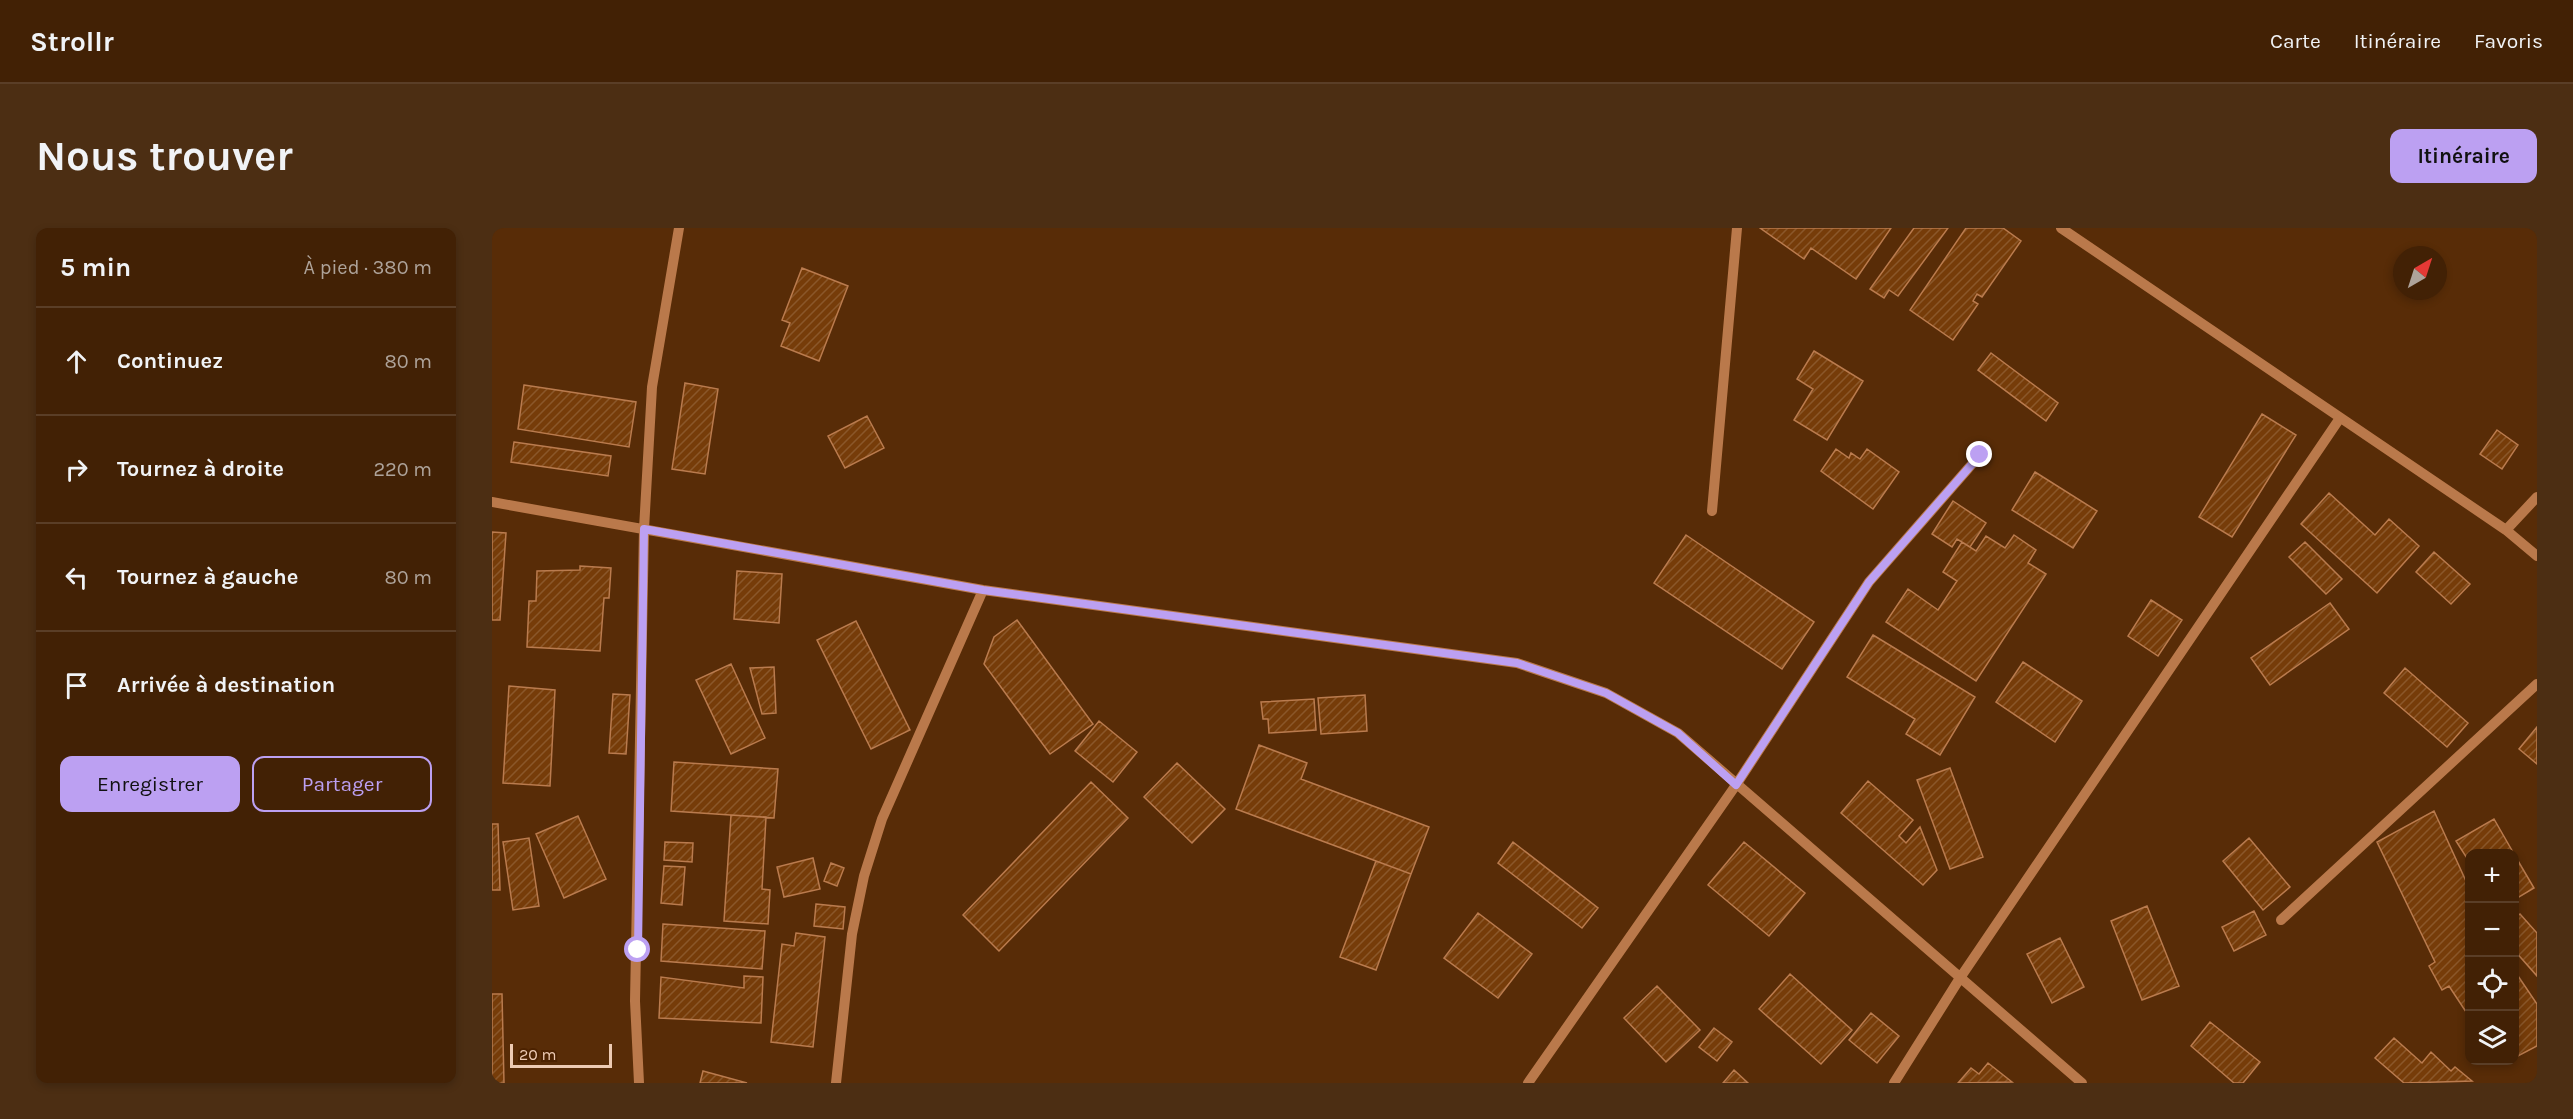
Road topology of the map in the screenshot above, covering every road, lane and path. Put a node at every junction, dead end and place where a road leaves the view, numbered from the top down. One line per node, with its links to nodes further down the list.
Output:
1 (679, 228): 9 (street)
2 (1737, 228): 8 (street)
3 (2061, 228): 4 (street)
4 (2340, 418): 10 (street); 16 (street)
5 (1980, 455): 14 (street)
6 (2537, 497): 10 (street)
7 (492, 502): 9 (street)
8 (1712, 511)
9 (644, 529): 12 (street); 17 (street)
10 (2506, 530): 11 (street)
11 (2537, 556)
12 (983, 590): 14 (street); 18 (street)
13 (2537, 684): 15 (street)
14 (1736, 785): 16 (street); 19 (street)
15 (2281, 920)
16 (1960, 978): 20 (street); 21 (street)
17 (639, 1083)
18 (836, 1083)
19 (1528, 1083)
20 (1894, 1083)
21 (2082, 1083)

